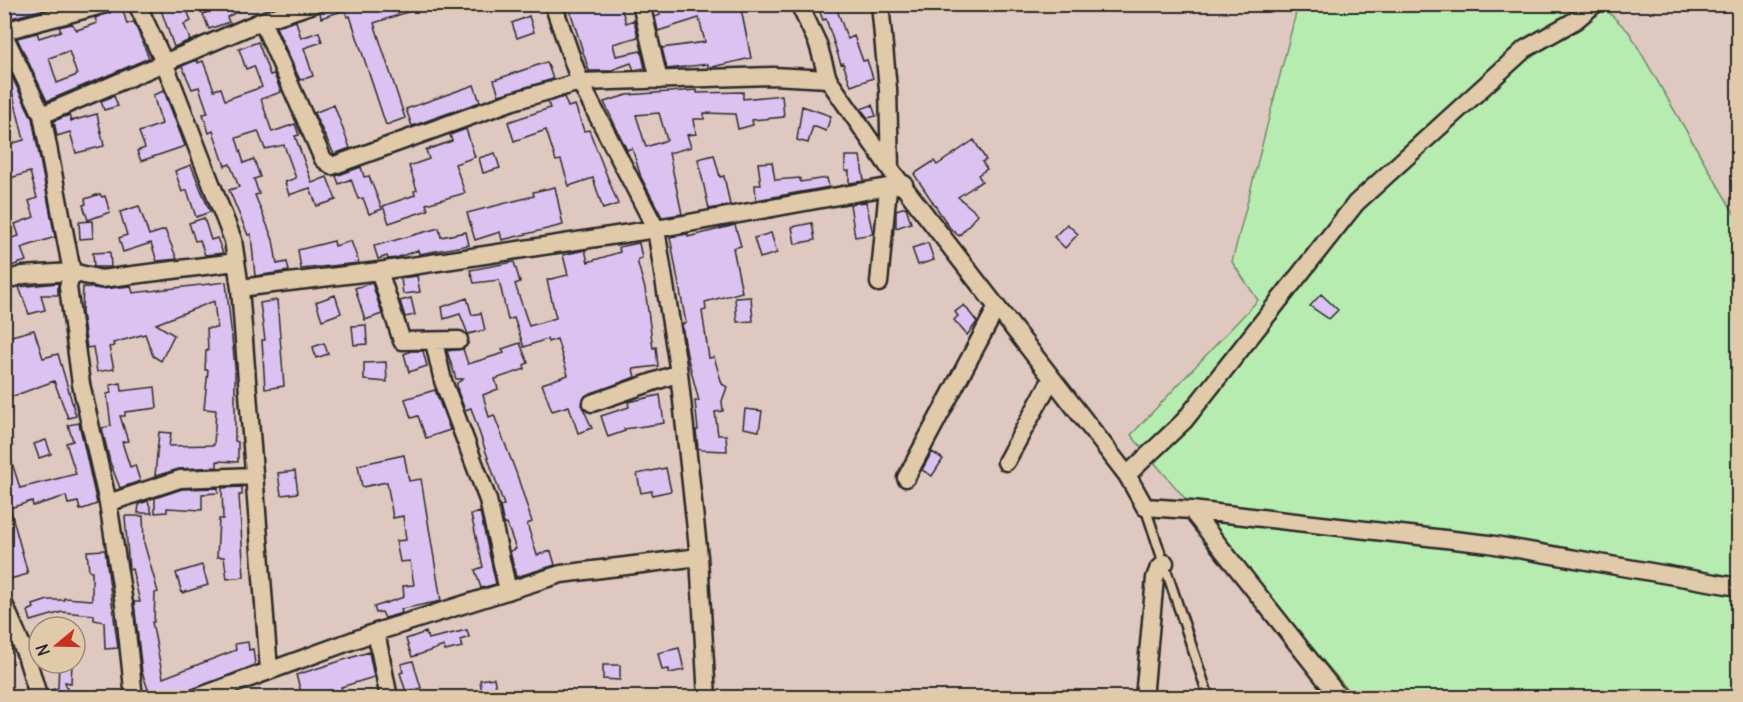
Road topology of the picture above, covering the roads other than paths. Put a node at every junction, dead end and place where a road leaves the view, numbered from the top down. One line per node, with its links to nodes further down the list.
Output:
1 (106, 4): 10 (street)
2 (137, 4): 11 (street)
3 (314, 4): 9 (street)
4 (553, 4): 14 (street)
5 (641, 4): 13 (street)
6 (799, 4): 12 (street)
7 (880, 4): 16 (street)
8 (1595, 4): 32 (street)
9 (262, 21): 11 (street); 14 (street)
10 (4, 33): 15 (street)
11 (164, 63): 15 (street); 19 (street)
12 (828, 79): 13 (street); 16 (street)
13 (659, 80): 14 (street)
14 (580, 82): 18 (street)
15 (42, 115): 21 (street)
16 (890, 169): 17 (street)
17 (896, 186): 18 (street); 23 (street); 25 (street)
18 (656, 229): 20 (street); 28 (street)
19 (236, 262): 21 (street); 24 (street)
20 (379, 271): 24 (street); 27 (street)
21 (72, 273): 22 (street); 35 (street)
22 (4, 281)
23 (879, 282)
24 (240, 288): 33 (street)
25 (997, 307): 29 (street); 34 (street)
26 (459, 340): 27 (street)
27 (434, 342): 41 (street)
28 (679, 373): 30 (street); 38 (street)
29 (1052, 378): 31 (street); 32 (street)
30 (592, 403)
31 (1006, 462)
32 (1126, 475): 36 (street)
33 (254, 476): 35 (street); 44 (street)
34 (906, 478)
35 (108, 503): 46 (street)
36 (1145, 507): 37 (street); 39 (lane)
37 (1191, 510): 40 (street); 52 (street)
38 (699, 557): 41 (street); 49 (street)
39 (1165, 563): 50 (street); 51 (lane)
40 (1738, 587)
41 (508, 591): 43 (street)
42 (4, 604): 45 (street)
43 (376, 632): 44 (street); 48 (street)
44 (269, 670): 47 (street)
45 (39, 698)
46 (134, 698)
47 (195, 698)
48 (389, 698)
49 (707, 698)
50 (1144, 698)
51 (1209, 698)
52 (1340, 698)

